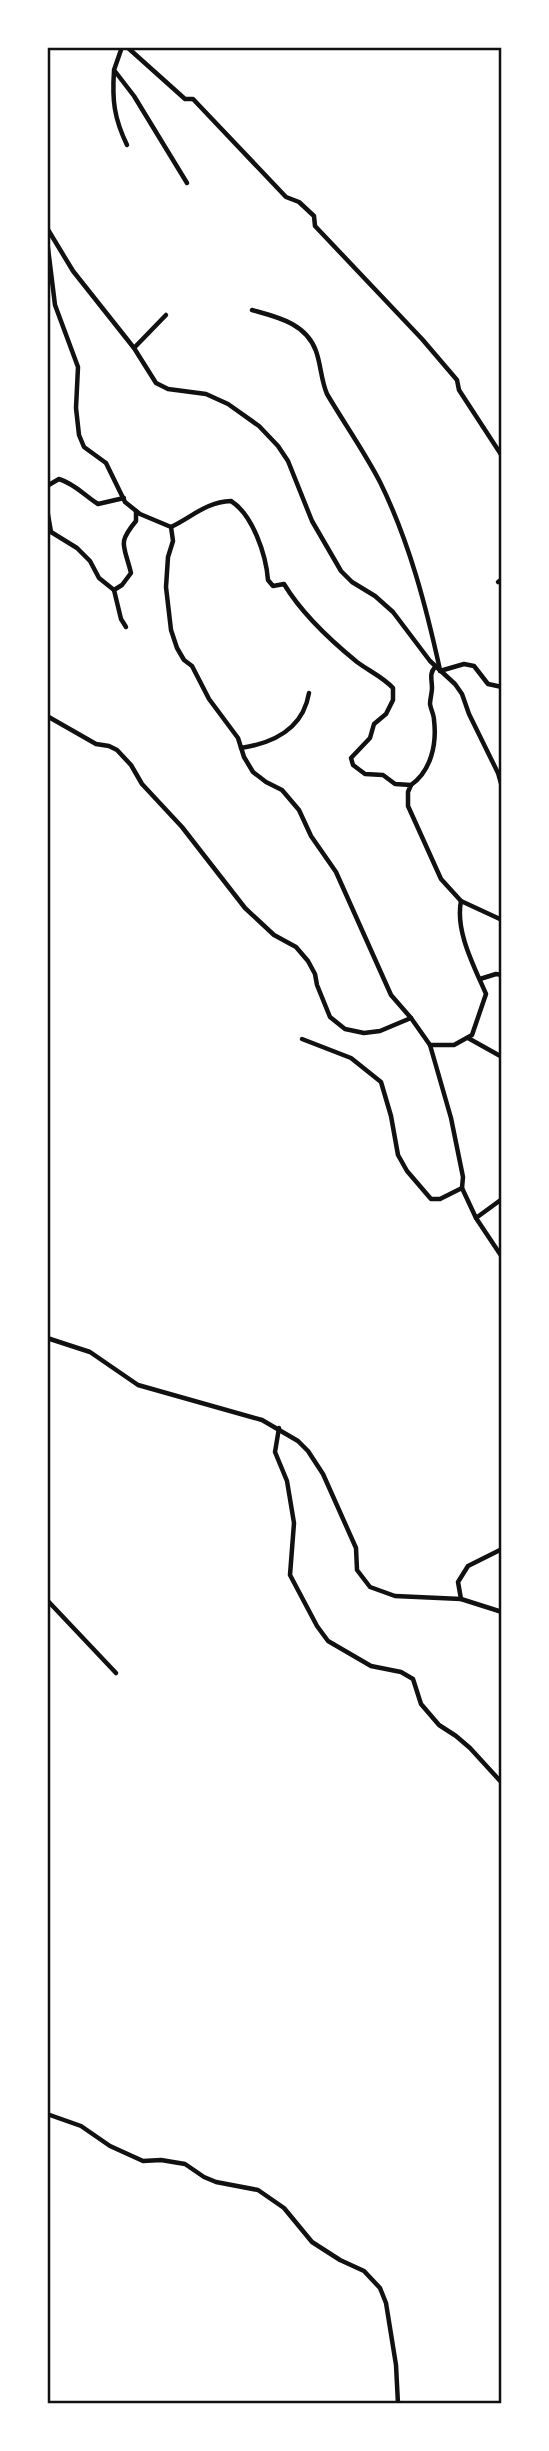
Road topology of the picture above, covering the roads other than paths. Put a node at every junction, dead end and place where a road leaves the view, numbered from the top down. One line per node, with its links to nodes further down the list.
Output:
1 (125, 47): 2 (street); 10 (street)
2 (114, 70): 3 (street); 4 (street)
3 (127, 145)
4 (187, 183)
5 (47, 228): 9 (street)
6 (47, 240): 12 (street)
7 (252, 310): 20 (street)
8 (166, 315): 9 (street)
9 (134, 348): 19 (street)
10 (502, 456)
11 (47, 486): 12 (street)
12 (124, 498): 14 (street)
13 (47, 509): 16 (street)
14 (136, 511): 15 (street); 17 (street)
15 (171, 527): 24 (street); 26 (street)
16 (49, 533): 17 (street)
17 (114, 590): 18 (street)
18 (126, 627)
19 (435, 666): 20 (street); 26 (street)
20 (440, 671): 21 (street); 25 (street)
21 (502, 687)
22 (309, 693): 24 (street)
23 (47, 716): 32 (street)
24 (241, 748): 32 (street)
25 (500, 773): 27 (street)
26 (411, 785): 28 (street)
27 (502, 788)
28 (461, 901): 29 (street); 31 (street)
29 (502, 920)
30 (502, 975): 31 (street)
31 (480, 979): 33 (street)
32 (411, 1018): 35 (street)
33 (468, 1038): 35 (street); 36 (street)
34 (302, 1039): 37 (street)
35 (430, 1045): 37 (street)
36 (502, 1057)
37 (463, 1188): 39 (street)
38 (502, 1199): 39 (street)
39 (476, 1218): 40 (street)
40 (502, 1257)
41 (47, 1338): 42 (street)
42 (279, 1428): 44 (street); 48 (street)
43 (502, 1549): 44 (street)
44 (461, 1599): 46 (street)
45 (47, 1600): 47 (street)
46 (502, 1612)
47 (116, 1674)
48 (502, 1783)
49 (47, 2115): 50 (street)
50 (398, 2404)

